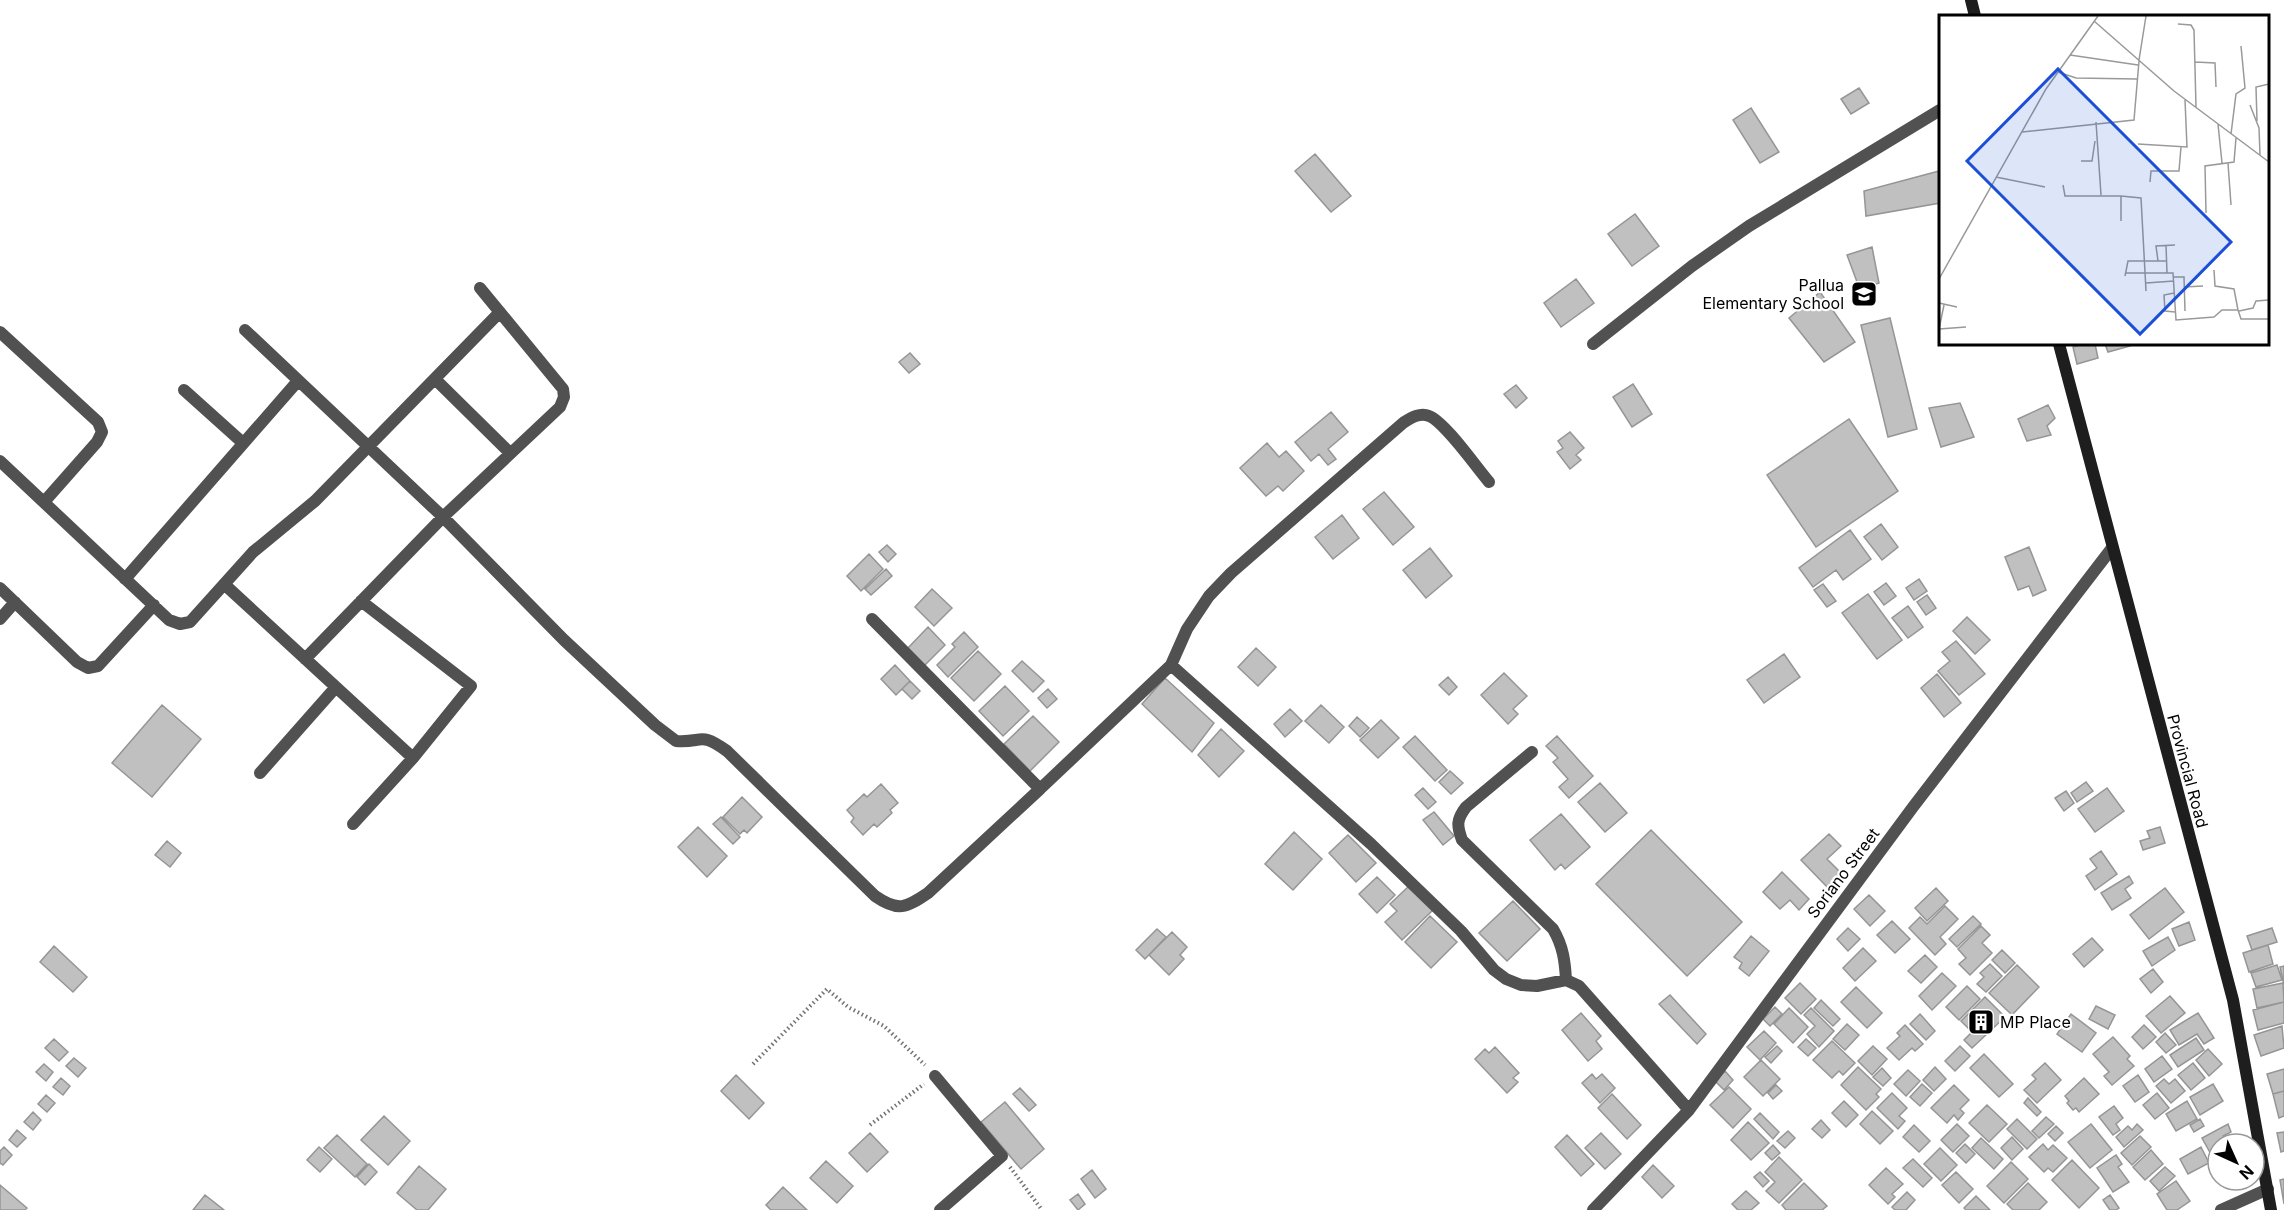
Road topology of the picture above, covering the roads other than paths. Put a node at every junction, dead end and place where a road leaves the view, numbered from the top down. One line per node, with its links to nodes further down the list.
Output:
1 (1971, 0): 2 (main road)
2 (1975, 15)
3 (1939, 111): 8 (street)
4 (480, 288): 5 (street)
5 (500, 312): 10 (street); 15 (street)
6 (245, 330): 11 (street)
7 (0, 332): 18 (street)
8 (1593, 344)
9 (2059, 345): 20 (main road, Provincial Road)
10 (435, 379): 14 (street); 15 (street)
11 (297, 382): 13 (street); 14 (street)
12 (184, 390): 13 (street)
13 (243, 443): 21 (street)
14 (368, 447): 19 (street); 22 (street)
15 (510, 453): 19 (street)
16 (0, 461): 18 (street)
17 (1489, 482): 30 (street)
18 (44, 502): 21 (street)
19 (443, 517): 24 (street); 35 (street)
20 (2112, 548): 39 (street, Soriano Street); 40 (main road, Provincial Road)
21 (125, 579): 26 (street)
22 (224, 584): 26 (street); 29 (street)
23 (0, 588): 25 (street)
24 (361, 601): 29 (street); 33 (street)
25 (15, 602): 26 (street); 28 (street)
26 (154, 605)
27 (872, 619): 35 (street)
28 (0, 620)
29 (305, 659): 31 (street)
30 (1171, 665): 35 (street); 37 (street)
31 (336, 687): 33 (street); 34 (street)
32 (1532, 752): 37 (street)
33 (413, 758): 36 (street)
34 (260, 773)
35 (1040, 789)
36 (353, 824)
37 (1566, 980): 39 (street)
38 (935, 1076): 41 (street)
39 (1689, 1110): 42 (street, Soriano Street)
40 (2268, 1189): 43 (street); 44 (main road, Provincial Road)
41 (940, 1210)
42 (1593, 1210)
43 (2221, 1210)
44 (2271, 1210)

